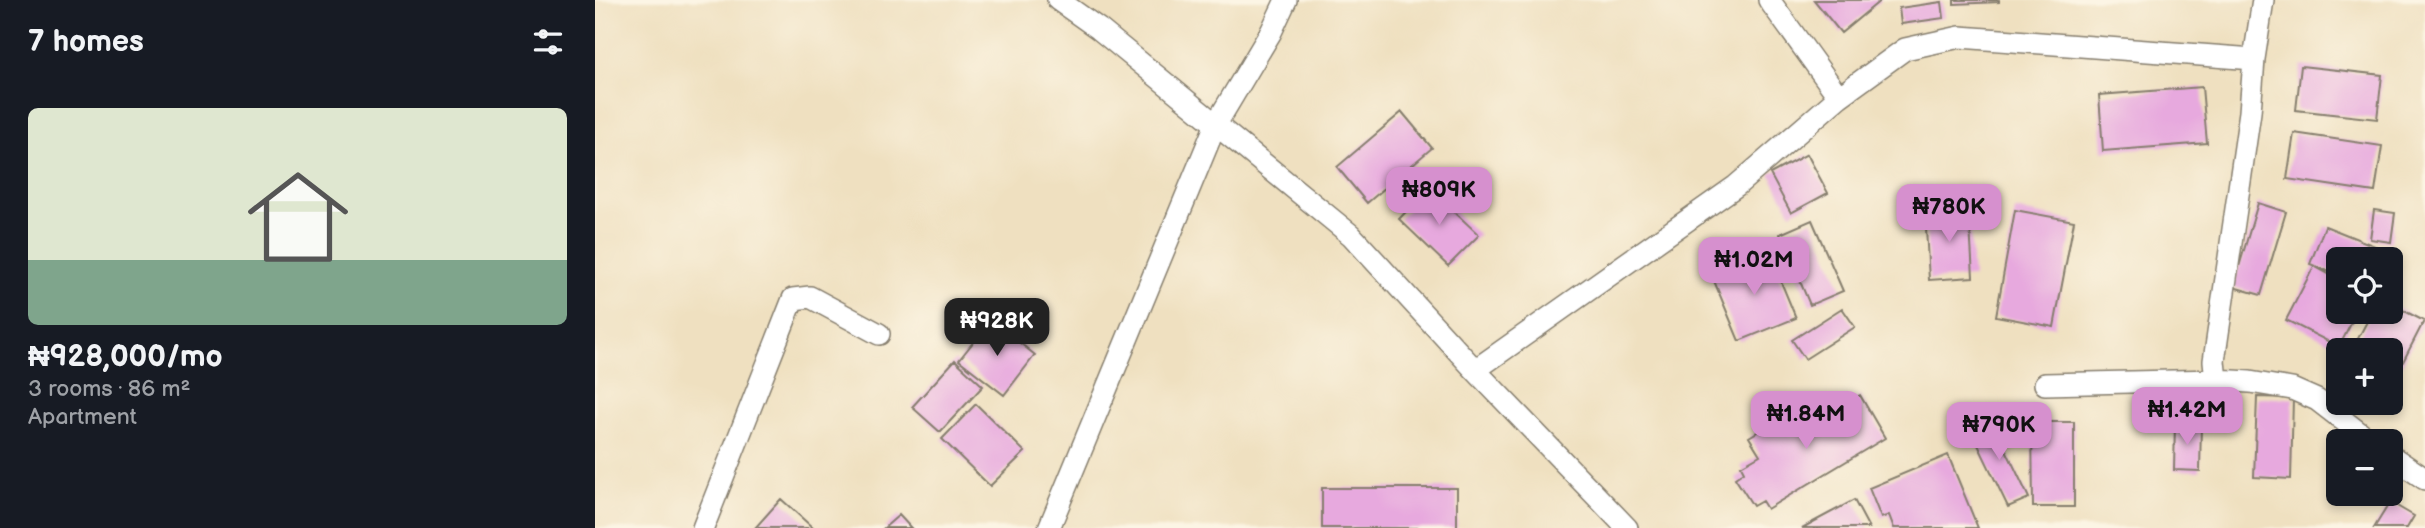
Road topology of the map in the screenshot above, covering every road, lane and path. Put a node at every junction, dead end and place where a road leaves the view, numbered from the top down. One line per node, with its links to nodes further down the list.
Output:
1 (1058, 0): 7 (street)
2 (1286, 0): 7 (street)
3 (1769, 0): 6 (street)
4 (2263, 0): 5 (street)
5 (2254, 59): 6 (street); 10 (street)
6 (1839, 97): 9 (street)
7 (1216, 124): 9 (street); 16 (street)
8 (879, 334): 15 (street)
9 (1475, 370): 17 (street)
10 (2216, 380): 11 (street); 12 (street)
11 (2045, 384)
12 (2355, 429)
13 (2403, 464): 14 (street)
14 (2425, 479)
15 (703, 528)
16 (1049, 528)
17 (1626, 528)

